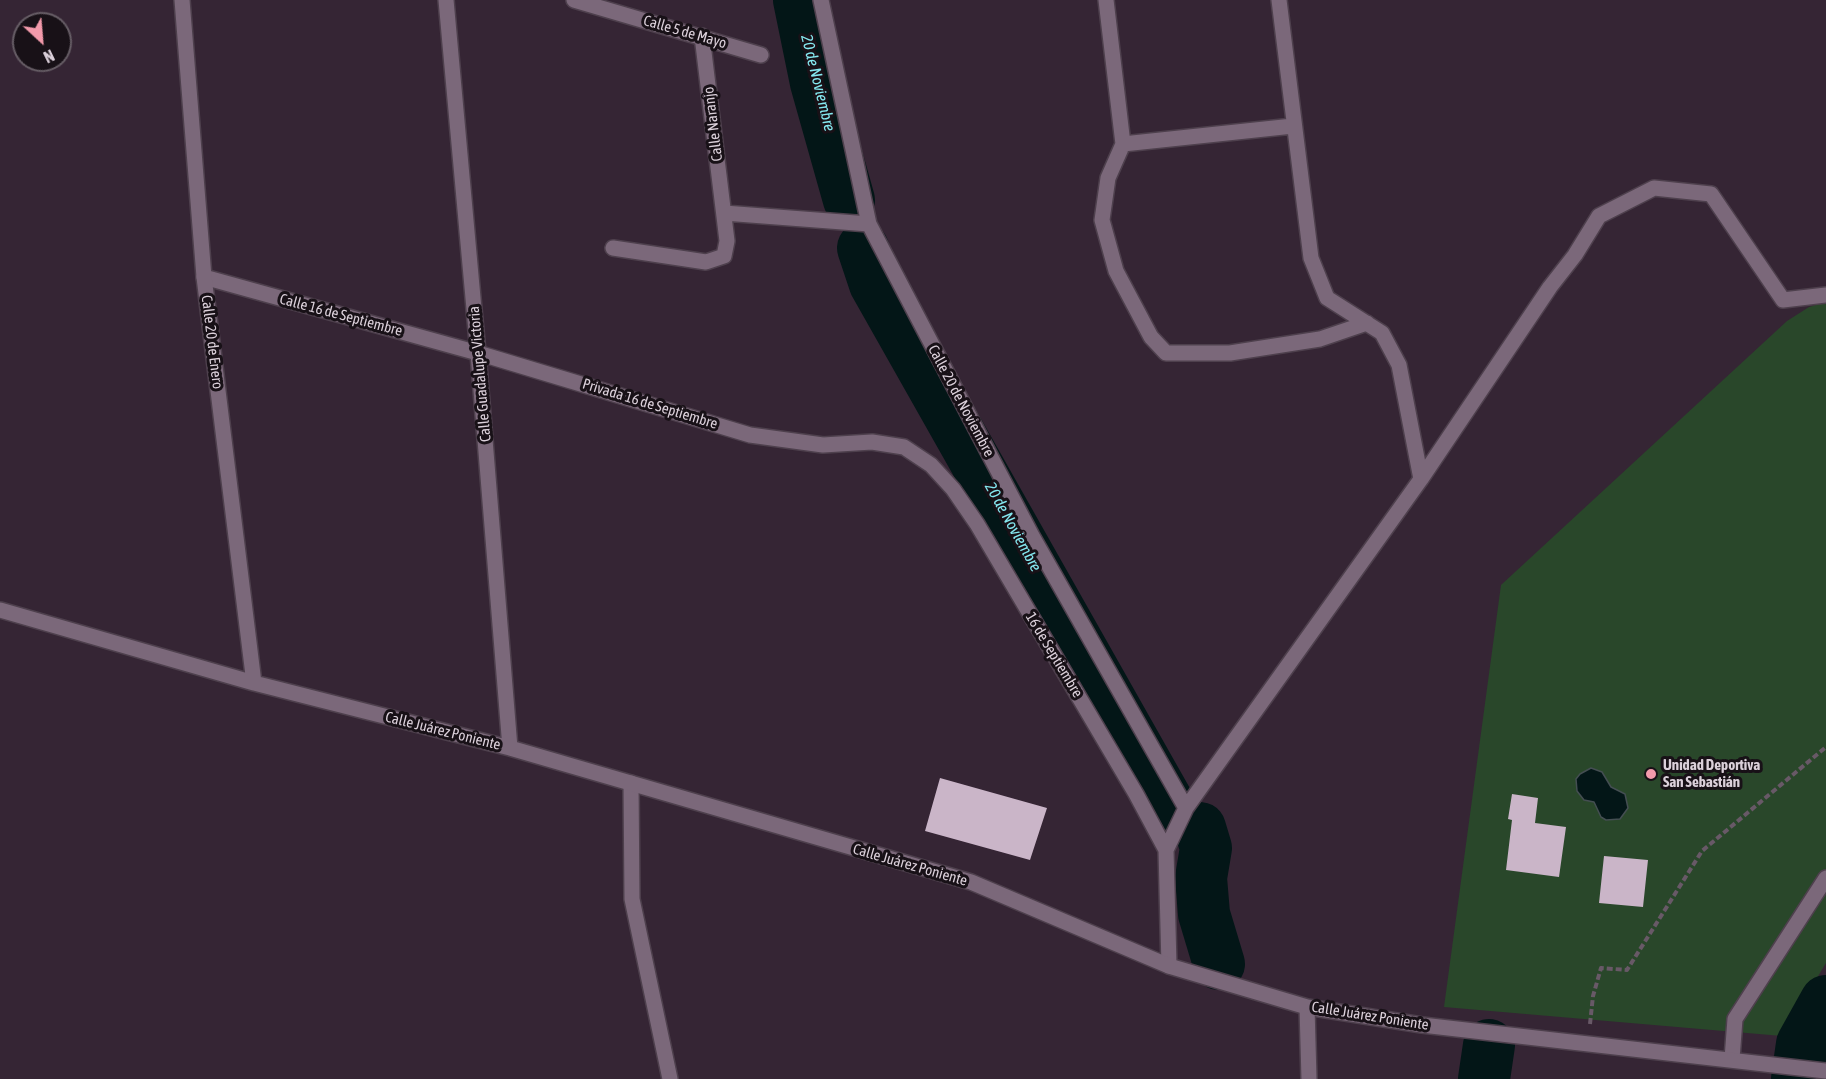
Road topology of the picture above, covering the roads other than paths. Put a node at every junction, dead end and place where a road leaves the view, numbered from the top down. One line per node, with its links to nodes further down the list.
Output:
1 (182, 0): 14 (street, Calle 20 de Enero)
2 (446, 0): 17 (street, Calle Guadalupe Victoria)
3 (574, 0): 7 (street, Calle 5 de Mayo)
4 (820, 0): 12 (street, Calle 20 de Noviembre)
5 (1106, 0): 10 (street)
6 (1279, 0): 9 (street)
7 (702, 36): 8 (street, Calle 5 de Mayo); 11 (street, Calle Naranjo)
8 (761, 55)
9 (1293, 126): 10 (street); 16 (street)
10 (1123, 144): 16 (street)
11 (724, 213): 12 (street); 13 (street, Calle Naranjo)
12 (869, 225): 24 (street, Calle 20 de Noviembre)
13 (613, 248)
14 (204, 277): 17 (street, Calle 16 de Septiembre); 21 (street, Calle 20 de Enero)
15 (1826, 295): 19 (street)
16 (1367, 323): 19 (street)
17 (478, 353): 18 (street, Privada 16 de Septiembre); 22 (street, Calle Guadalupe Victoria)
18 (823, 445): 25 (street, 16 de Septiembre)
19 (1421, 479): 24 (street)
20 (0, 610): 21 (street, Calle Juárez Poniente)
21 (254, 683): 22 (street, Calle Juárez Poniente)
22 (510, 748): 23 (street, Calle Juárez Poniente)
23 (631, 783): 27 (street, Calle Juárez Poniente); 31 (street)
24 (1186, 808): 25 (street)
25 (1166, 850): 27 (street, 16 de Septiembre)
26 (1826, 878): 29 (street)
27 (1169, 966): 28 (street, Calle Juárez Poniente)
28 (1307, 1007): 29 (street, Calle Juárez Poniente); 32 (street)
29 (1732, 1059): 30 (street, Calle Juárez Poniente)
30 (1826, 1071)
31 (670, 1079)
32 (1309, 1079)

